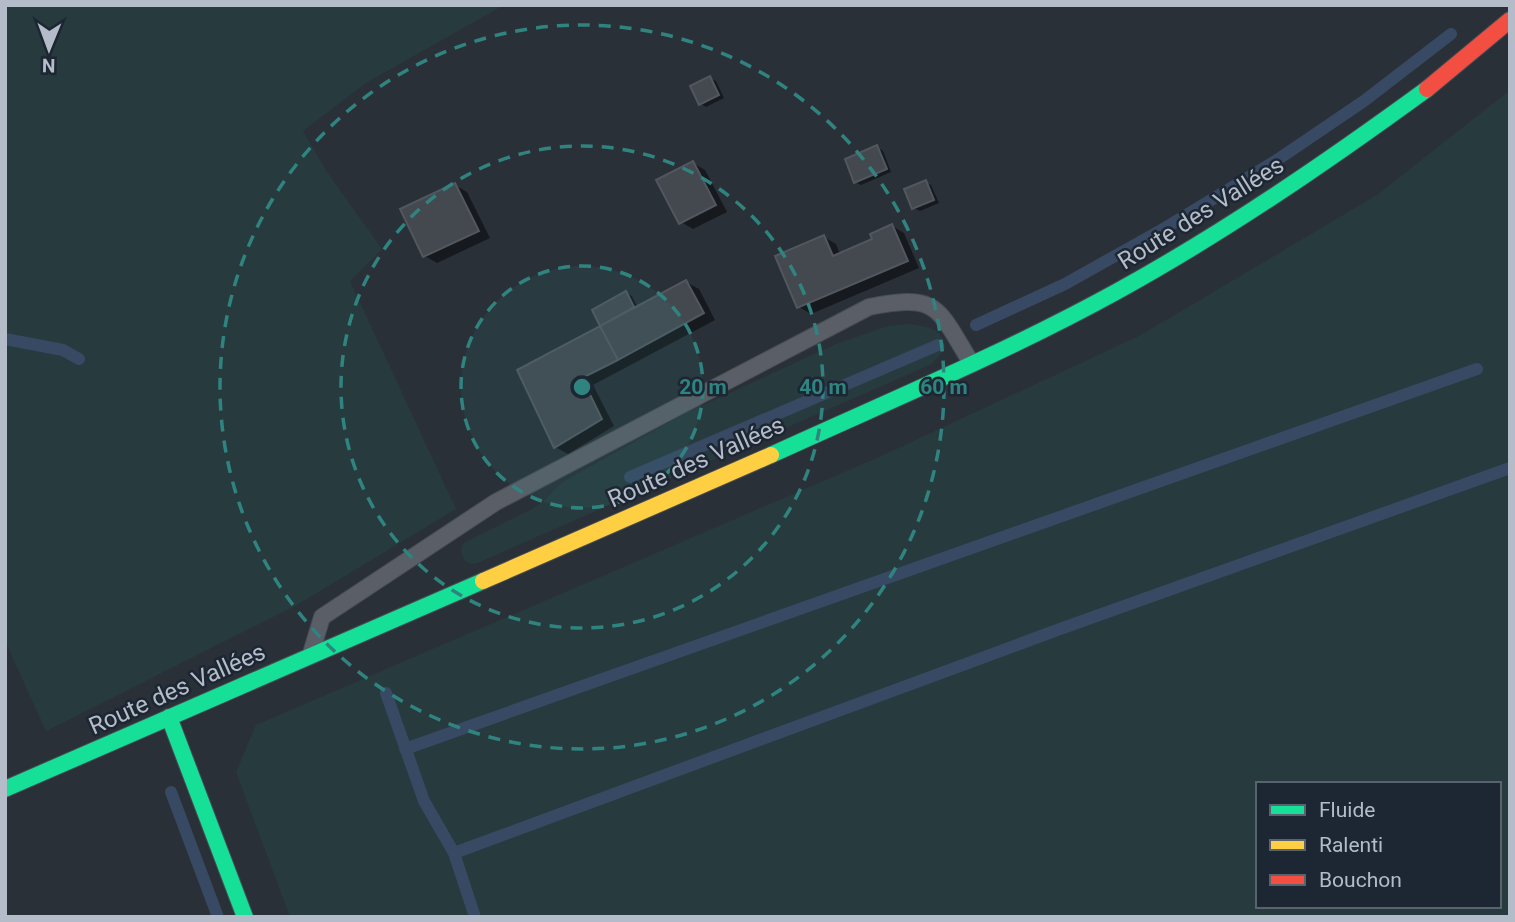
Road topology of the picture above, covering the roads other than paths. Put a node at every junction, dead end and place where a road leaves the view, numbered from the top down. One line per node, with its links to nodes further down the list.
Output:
1 (1510, 20): 2 (main road, Route des Vallées)
2 (972, 364): 3 (main road, Route des Vallées); 3 (lane)
3 (310, 656): 4 (main road, Route des Vallées)
4 (169, 717): 5 (main road, Route des Vallées); 6 (main road)
5 (5, 789)
6 (245, 917)

